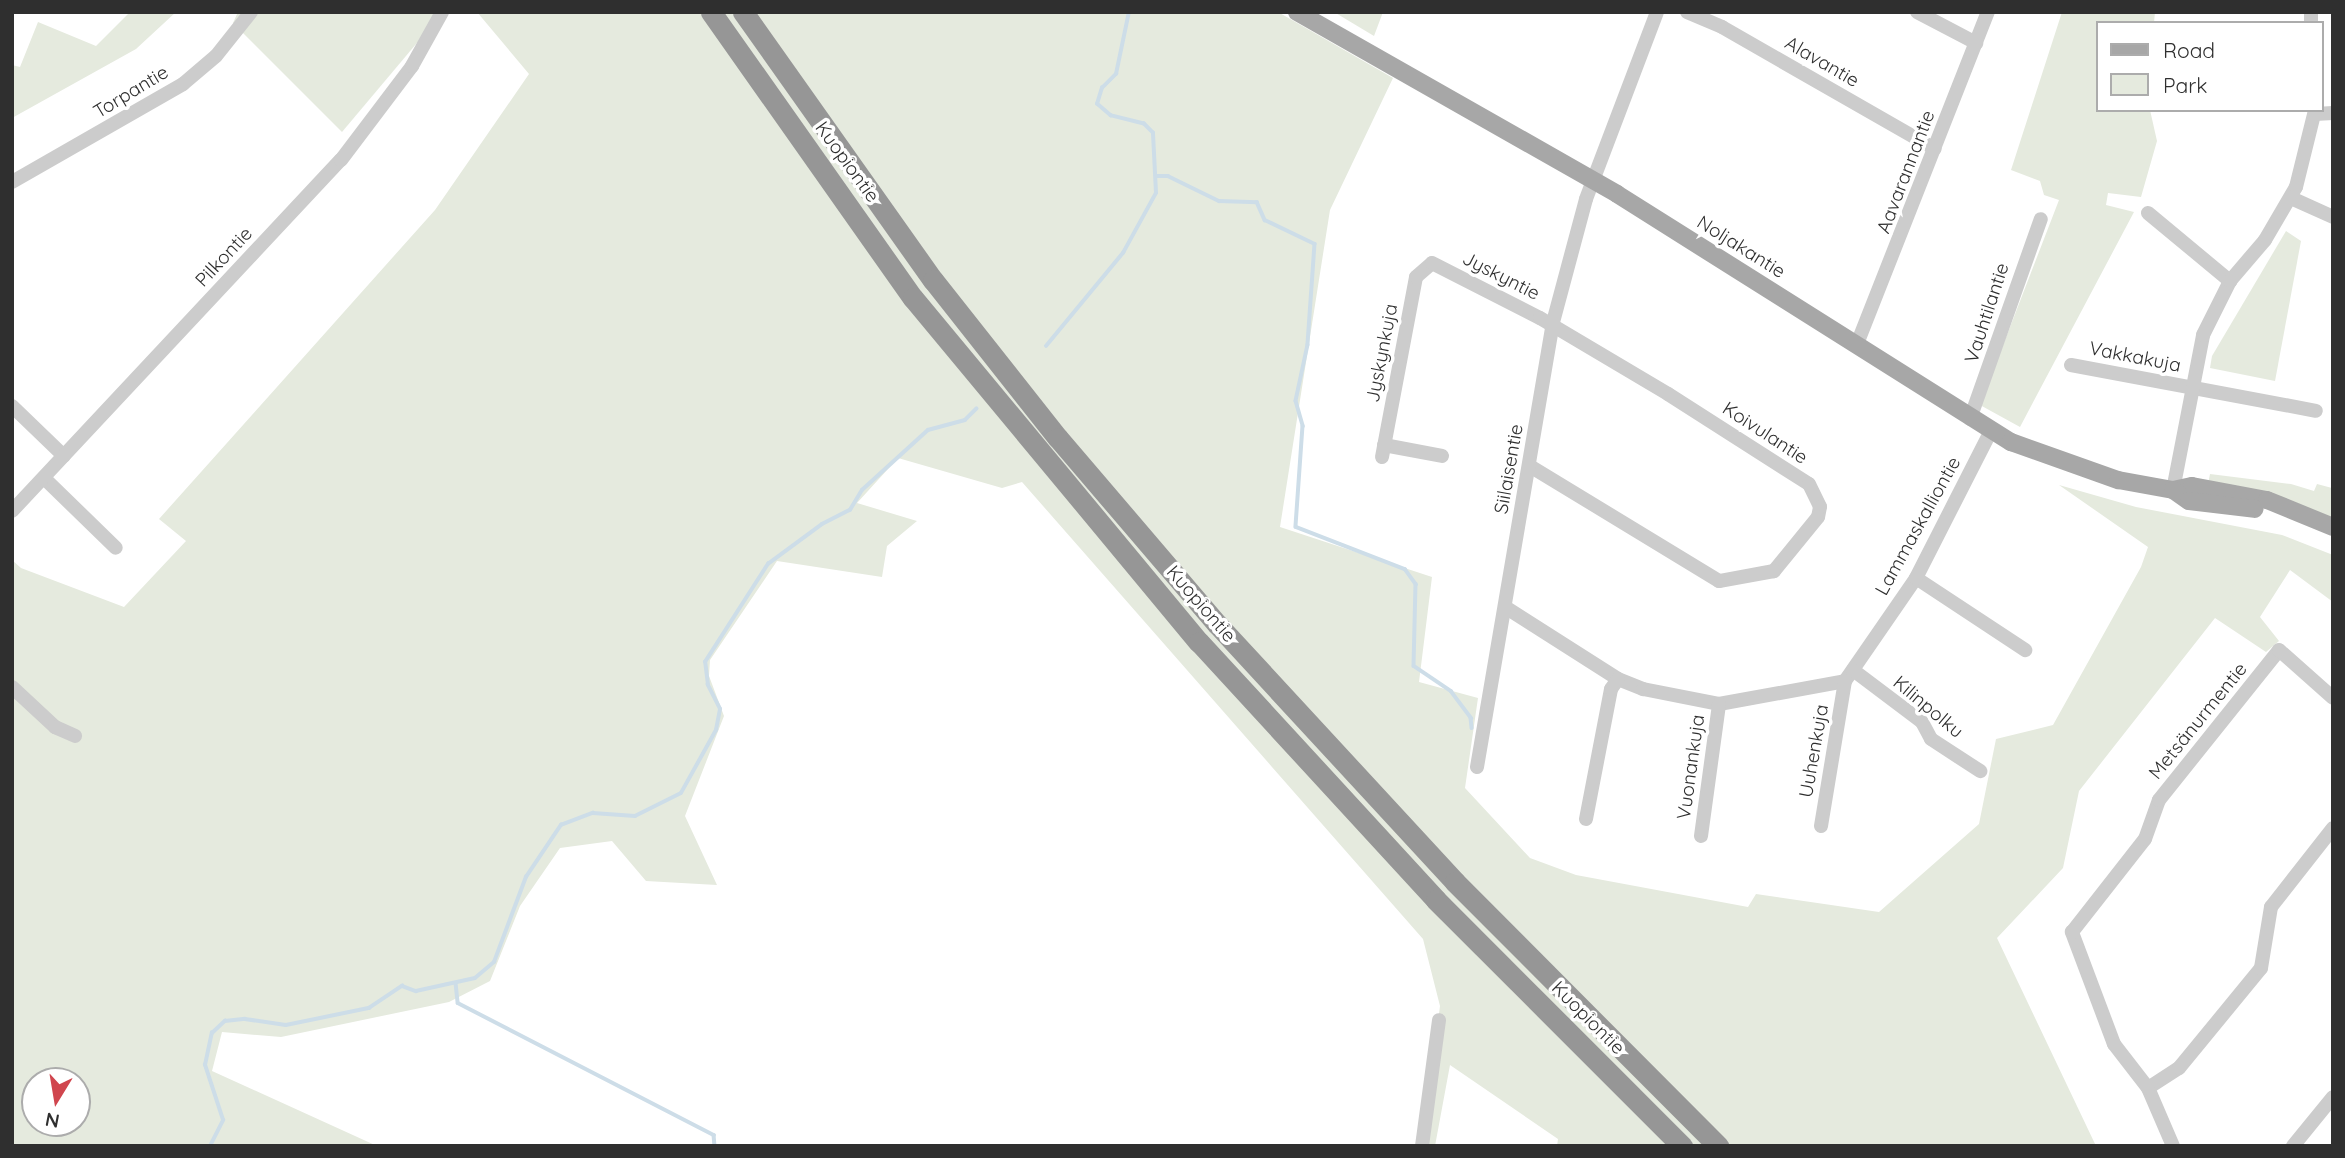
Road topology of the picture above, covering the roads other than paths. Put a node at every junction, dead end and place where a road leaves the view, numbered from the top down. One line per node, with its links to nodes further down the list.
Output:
1 (251, 12): 15 (street, Torpantie)
2 (442, 12): 30 (street, Pilkontie)
3 (711, 12): 57 (highway, Kuopiontie)
4 (743, 12): 58 (highway, Kuopiontie)
5 (1297, 12): 14 (main road, Noljakantie)
6 (1657, 12): 14 (street, Siilaisentie)
7 (1687, 12): 13 (street, Alavantie)
8 (1917, 12): 10 (street)
9 (1988, 12): 10 (street, Aavarannantie)
10 (1976, 43): 13 (street, Aavarannantie)
11 (2315, 112): 12 (street); 16 (street)
12 (2333, 113)
13 (1935, 149): 23 (street, Aavarannantie)
14 (1594, 181): 22 (street, Siilaisentie); 23 (main road, Noljakantie)
15 (12, 182)
16 (2291, 198): 18 (street); 21 (street)
17 (2148, 213): 21 (street)
18 (2333, 217)
19 (2041, 219): 28 (street, Vauhtilantie)
20 (1432, 263): 22 (street, Jyskyntie); 31 (street, Jyskynkuja)
21 (2230, 281): 25 (street)
22 (1552, 326): 32 (street, Siilaisentie); 32 (street, Koivulantie)
23 (1857, 344): 28 (main road, Noljakantie)
24 (2071, 365): 25 (street, Vakkakuja)
25 (2191, 388): 27 (street, Vakkakuja); 34 (street)
26 (12, 406): 30 (street)
27 (2316, 411)
28 (1970, 419): 29 (main road, Noljakantie)
29 (1991, 431): 34 (main road, Noljakantie); 38 (street, Lammaskalliontie)
30 (64, 456): 33 (street, Pilkontie)
31 (1442, 456)
32 (1530, 466): 39 (street, Siilaisentie)
33 (44, 478): 35 (street, Pilkontie); 37 (street)
34 (2173, 490): 36 (main road, Noljakantie)
35 (12, 512)
36 (2333, 527)
37 (117, 548)
38 (1916, 578): 40 (street); 41 (street, Lammaskalliontie)
39 (1505, 607): 42 (street); 47 (street, Siilaisentie)
40 (2025, 650)
41 (1849, 676): 45 (street); 48 (street, Kilinpolku); 50 (street, Uuhenkuja)
42 (1618, 679): 45 (street); 49 (street)
43 (12, 687): 46 (street)
44 (2333, 698): 54 (street, Metsänurmentie)
45 (1718, 704): 52 (street, Vuonankuja)
46 (75, 736)
47 (1477, 767)
48 (1980, 771)
49 (1586, 819)
50 (1821, 826)
51 (2333, 828): 54 (street)
52 (1700, 836)
53 (1439, 1020): 56 (street)
54 (2148, 1088): 59 (street, Metsänurmentie)
55 (2333, 1097): 60 (street)
56 (1422, 1146)
57 (1682, 1146)
58 (1718, 1146)
59 (2173, 1146)
60 (2293, 1146)

